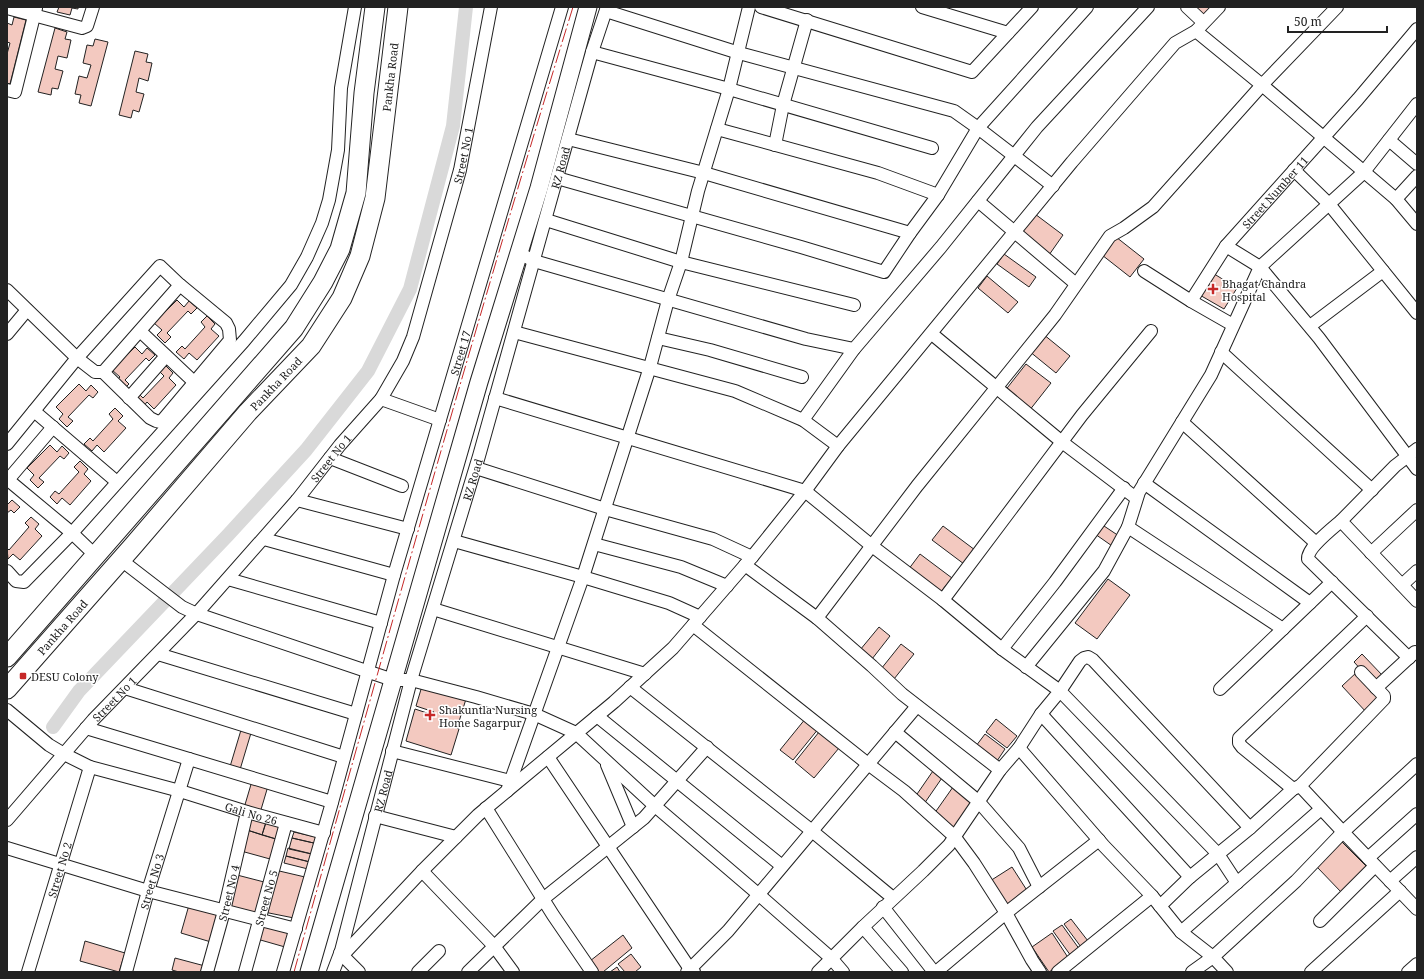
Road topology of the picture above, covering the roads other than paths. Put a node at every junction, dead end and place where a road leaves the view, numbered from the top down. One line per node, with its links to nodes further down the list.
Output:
1 (93, 7): 20 (street)
2 (355, 7): 108 (street)
3 (362, 7): 25 (main road)
4 (375, 7): 25 (main road, Pankha Road)
5 (398, 7): 129 (main road, Pankha Road)
6 (491, 7): 92 (street, Street No 1)
7 (562, 7): 94 (street, Street 17)
8 (588, 7): 59 (street)
9 (749, 7): 27 (street)
10 (761, 7): 21 (street)
11 (922, 7): 24 (street)
12 (1032, 7): 24 (street)
13 (1087, 7): 34 (street)
14 (1148, 7): 41 (street)
15 (1187, 7): 22 (street)
16 (1219, 7): 22 (street)
17 (1337, 7): 29 (street)
18 (7, 8): 20 (street)
19 (607, 9): 26 (street, RZ Road); 27 (street)
20 (35, 11): 31 (street)
21 (807, 20): 24 (street); 28 (street)
22 (1200, 27): 29 (street); 48 (street)
23 (1417, 29): 36 (street, Street Number 11)
24 (1008, 33)
25 (371, 36): 128 (main road, Pankha Road)
26 (592, 52): 30 (street); 37 (street, RZ Road)
27 (739, 53): 28 (street); 30 (street)
28 (793, 67): 33 (street); 34 (street)
29 (1262, 85): 36 (street); 65 (street)
30 (729, 89): 33 (street); 35 (street)
31 (7, 90)
32 (1417, 104): 38 (street)
33 (783, 105): 39 (street); 40 (street)
34 (978, 128): 41 (street); 49 (street)
35 (717, 129): 39 (street); 44 (street)
36 (1323, 138): 43 (street, Street Number 11); 45 (street)
37 (568, 139): 44 (street); 47 (street, RZ Road)
38 (1388, 140): 42 (street); 45 (street)
39 (775, 145): 49 (street)
40 (932, 148)
41 (1014, 156): 48 (street); 51 (street)
42 (1417, 164)
43 (1294, 170): 52 (street); 58 (street, Street Number 11)
44 (704, 173): 53 (street); 56 (street)
45 (1363, 173): 50 (street); 52 (street)
46 (1417, 176): 50 (street)
47 (557, 178): 53 (street); 54 (street, RZ Road)
48 (1053, 186): 57 (street)
49 (938, 195): 56 (street)
50 (1396, 200): 55 (street)
51 (978, 201): 57 (street); 81 (street)
52 (1329, 204): 62 (street); 64 (street)
53 (691, 217): 56 (street); 61 (street)
54 (546, 220): 60 (street, RZ Road); 61 (street)
55 (1417, 224)
56 (910, 233)
57 (1015, 233): 65 (street); 79 (street)
58 (1226, 246): 62 (street); 69 (street, Street Number 11)
59 (519, 253): 60 (street); 158 (street)
60 (534, 261): 68 (street); 77 (street, RZ Road)
61 (681, 262): 68 (street); 70 (street)
62 (1260, 267): 73 (street); 74 (street)
63 (1144, 271): 69 (street)
64 (1383, 271): 72 (street); 74 (street)
65 (1076, 284): 89 (street)
66 (180, 285): 75 (street); 84 (street); 88 (street)
67 (7, 290): 71 (street)
68 (668, 300): 80 (street); 81 (street)
69 (1191, 301): 73 (street)
70 (854, 305)
71 (27, 310): 78 (street); 84 (street)
72 (1417, 313)
73 (1233, 325): 82 (street)
74 (1310, 326): 103 (street)
75 (140, 331): 83 (street); 86 (street)
76 (1151, 331): 99 (street)
77 (514, 332): 85 (street); 91 (street, RZ Road)
78 (7, 334)
79 (932, 334): 89 (street); 101 (street)
80 (658, 338): 85 (street); 87 (street)
81 (854, 349): 95 (street)
82 (1221, 352): 96 (street); 112 (street)
83 (166, 356): 88 (street); 90 (street)
84 (78, 358): 86 (street); 93 (street)
85 (650, 367): 95 (street); 98 (street)
86 (103, 372): 90 (street)
87 (802, 377)
88 (194, 382): 90 (street)
89 (996, 388): 99 (street); 126 (street)
90 (129, 398)
91 (496, 398): 98 (street); 105 (street, RZ Road)
92 (381, 399): 94 (street); 104 (street, Street No 1)
93 (34, 411): 97 (street); 100 (street)
94 (440, 420): 120 (street, Street 17)
95 (802, 420): 101 (street)
96 (1182, 422): 109 (street); 124 (street)
97 (54, 428): 107 (street); 108 (street)
98 (628, 438): 113 (street); 116 (street)
99 (1062, 442): 111 (street); 139 (street)
100 (7, 444)
101 (838, 446): 113 (street)
102 (1417, 449): 103 (street)
103 (1407, 457): 106 (street); 112 (street)
104 (330, 458): 110 (street); 115 (street, Street No 1)
105 (476, 468): 116 (street); 123 (street, RZ Road)
106 (1417, 469)
107 (7, 480): 121 (street)
108 (117, 482): 121 (street)
109 (1144, 484): 114 (street); 141 (street)
110 (402, 486)
111 (1124, 488): 114 (street); 150 (street)
112 (1372, 490): 118 (street)
113 (805, 491): 126 (street); 130 (street)
114 (1136, 498): 119 (street)
115 (297, 500): 120 (street); 122 (street, Street No 1)
116 (605, 509): 125 (street); 130 (street)
117 (1417, 510): 127 (street)
118 (1341, 520): 124 (street); 127 (street)
119 (1128, 527): 148 (street); 154 (street)
120 (408, 529): 133 (street, Street 17)
121 (72, 533): 128 (street); 131 (street)
122 (264, 539): 133 (street); 135 (street, Street No 1)
123 (454, 541): 134 (street); 142 (street, RZ Road)
124 (1316, 543): 136 (street)
125 (594, 544): 134 (street); 138 (street)
126 (872, 546): 139 (street); 145 (street)
127 (1371, 553): 137 (street)
128 (96, 556): 153 (main road, Pankha Road)
129 (121, 560): 143 (street); 163 (main road, Pankha Road)
130 (749, 561): 138 (street); 145 (street)
131 (7, 571)
132 (1417, 571): 137 (street)
133 (394, 575): 147 (street, Street 17)
134 (584, 577): 146 (street); 149 (street)
135 (228, 579): 143 (street, Street No 1); 147 (street)
136 (1332, 582): 141 (street); 144 (street)
137 (1402, 585): 140 (street)
138 (727, 586): 146 (street)
139 (943, 600): 150 (street)
140 (1417, 601)
141 (1310, 603): 148 (street)
142 (433, 610): 149 (street); 159 (street, RZ Road)
143 (196, 614): 151 (street, Street No 1); 155 (street)
144 (1367, 616): 152 (street); 189 (street)
145 (817, 618): 166 (street)
146 (697, 621): 157 (street); 183 (street)
147 (381, 624): 155 (street, Street 17)
148 (1283, 629): 164 (street)
149 (558, 647): 157 (street); 169 (street)
150 (1002, 649): 154 (street)
151 (158, 654): 161 (street, Street No 1); 168 (street)
152 (1414, 654): 162 (street)
153 (7, 657)
154 (1026, 667): 165 (street)
155 (367, 672): 158 (street); 168 (street, Street 17)
156 (1361, 672): 162 (street)
157 (645, 674): 160 (street)
158 (393, 680): 159 (street); 250 (street)
159 (411, 680): 169 (street); 177 (street, RZ Road)
160 (630, 687): 171 (street); 175 (street)
161 (125, 688): 172 (street, Street No 1); 179 (street)
162 (1376, 688): 189 (street)
163 (7, 689)
164 (1220, 689)
165 (1060, 691): 170 (street); 202 (street); 211 (street)
166 (916, 706): 173 (street); 186 (street)
167 (7, 710): 178 (street)
168 (356, 714): 179 (street, Street 17)
169 (534, 714): 174 (street); 188 (street)
170 (1041, 714): 176 (street); 217 (street)
171 (596, 716): 174 (street); 187 (street)
172 (86, 728): 178 (street, Street No 1); 181 (street)
173 (895, 732): 183 (street); 191 (street)
174 (576, 733): 180 (street); 182 (street)
175 (706, 747): 187 (street); 203 (street)
176 (1019, 748): 186 (street); 208 (street)
177 (392, 751): 188 (street); 198 (street, RZ Road)
178 (64, 754): 185 (street); 199 (street, Street No 1)
179 (344, 757): 192 (street, Street 17)
180 (548, 757): 188 (street); 209 (street)
181 (189, 759): 190 (street, Street No 3); 192 (street)
182 (605, 760): 193 (street); 201 (street)
183 (868, 764): 203 (street); 206 (street)
184 (1417, 764): 204 (street)
185 (90, 767): 190 (street); 214 (street, Street No 2)
186 (1000, 770): 191 (street)
187 (676, 781): 193 (street); 215 (street)
188 (508, 787): 194 (street)
189 (1296, 787): 195 (street); 202 (street)
190 (180, 791): 196 (street, Gali No 26); 221 (street, Street No 3)
191 (978, 801): 206 (street); 220 (street)
192 (332, 802): 205 (street, Street 17)
193 (654, 806): 201 (street); 223 (street)
194 (486, 808): 207 (street); 226 (street)
195 (1321, 809): 204 (street); 219 (street)
196 (247, 812): 200 (street, Gali No 26); 230 (street, Street No 4)
197 (1417, 814): 213 (street)
198 (375, 816): 207 (street); 239 (street, RZ Road)
199 (7, 820)
200 (286, 823): 205 (street, Gali No 26); 232 (street, Street No 5)
201 (633, 827): 209 (street)
202 (1250, 828): 211 (street)
203 (812, 831): 215 (street); 225 (street)
204 (1343, 832): 213 (street); 240 (street)
205 (324, 833): 235 (street, Street 17)
206 (954, 836): 225 (street); 231 (street)
207 (456, 837): 216 (street)
208 (1098, 840): 220 (street); 224 (street)
209 (609, 846): 226 (street); 244 (street)
210 (7, 848): 214 (street)
211 (1218, 854): 217 (street); 219 (street)
212 (1417, 857): 218 (street)
213 (1371, 862): 218 (street); 233 (street)
214 (60, 864): 221 (street); 245 (street, Street No 2)
215 (782, 866): 223 (street)
216 (422, 871): 237 (street); 239 (street)
217 (1190, 877): 227 (street)
218 (1390, 881): 222 (street)
219 (1237, 883): 236 (street)
220 (1039, 887): 231 (street)
221 (148, 891): 230 (street); 246 (street, Street No 3)
222 (1400, 891): 229 (street); 264 (street)
223 (758, 894): 241 (street); 244 (street)
224 (1152, 896): 227 (street); 261 (street)
225 (893, 898): 228 (street)
226 (543, 899): 237 (street); 243 (street)
227 (1160, 906): 236 (street)
228 (883, 907): 234 (street); 259 (street)
229 (1416, 907)
230 (224, 910): 232 (street); 247 (street, Street No 4)
231 (1006, 914): 259 (street); 260 (street)
232 (259, 920): 235 (street); 248 (street, Street No 5)
233 (1320, 921)
234 (863, 927): 241 (street); 258 (street)
235 (296, 929): 249 (street, Street 17)
236 (1182, 932): 240 (street)
237 (494, 946): 254 (street); 255 (street)
238 (439, 951): 253 (street)
239 (341, 955): 251 (street); 252 (street)
240 (1213, 956): 262 (street); 263 (street)
241 (832, 958): 256 (street); 257 (street)
242 (1417, 964): 265 (street)
243 (590, 971)
244 (691, 971)
245 (28, 972)
246 (126, 972)
247 (207, 972)
248 (245, 972)
249 (283, 972)
250 (309, 972)
251 (333, 972)
252 (359, 972)
253 (418, 972)
254 (468, 972)
255 (513, 972)
256 (818, 972)
257 (843, 972)
258 (902, 972)
259 (935, 972)
260 (1040, 972)
261 (1058, 972)
262 (1192, 972)
263 (1227, 972)
264 (1311, 972)
265 (1408, 972)

